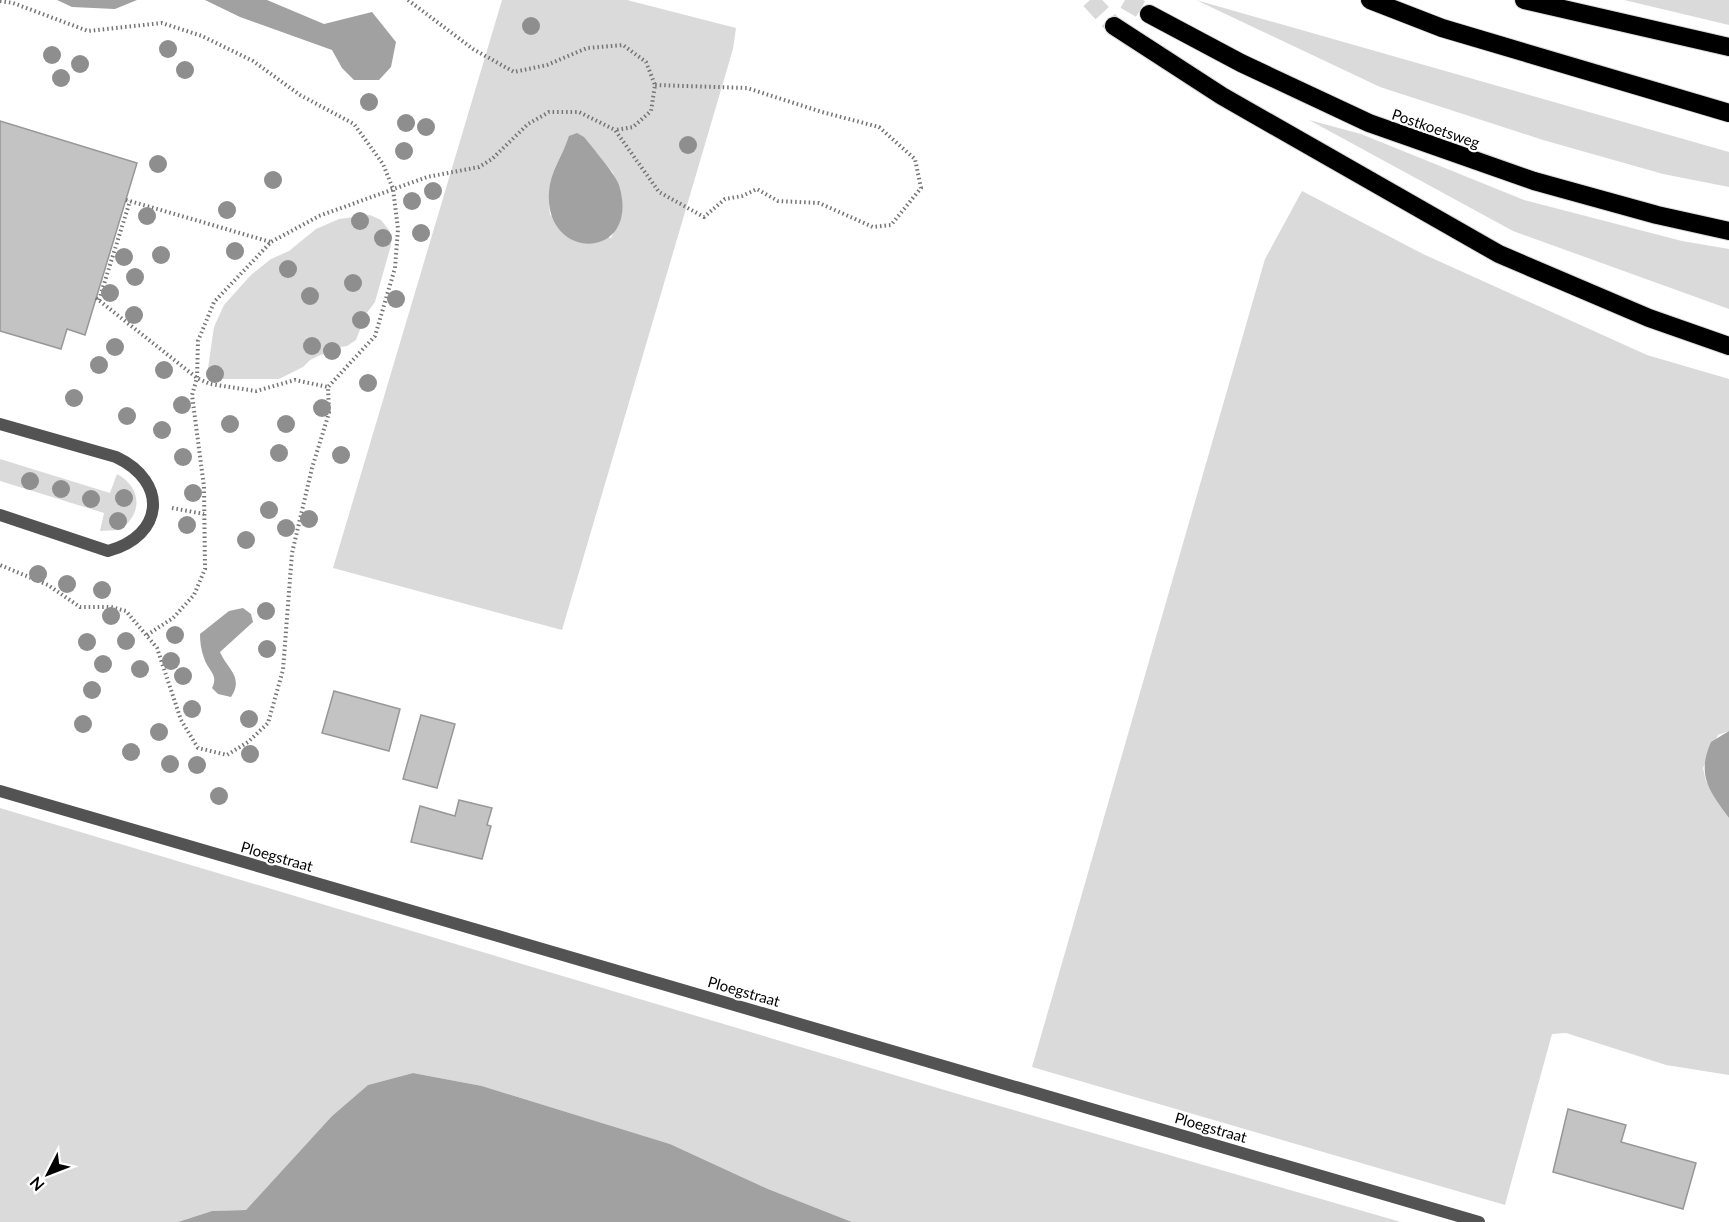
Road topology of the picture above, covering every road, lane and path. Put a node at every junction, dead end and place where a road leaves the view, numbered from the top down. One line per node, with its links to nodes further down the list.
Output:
1 (408, 0): 8 (path)
2 (1370, 0): 9 (highway)
3 (1524, 0): 7 (highway)
4 (0, 1): 11 (path)
5 (1149, 14): 12 (highway, Postkoetsweg)
6 (1114, 26): 14 (highway)
7 (1729, 47)
8 (655, 85): 10 (path); 10 (path)
9 (1729, 113)
10 (615, 130): 11 (path)
11 (393, 189): 13 (path); 16 (path)
12 (1729, 231)
13 (271, 242): 15 (path); 15 (path)
14 (1729, 346)
15 (197, 378): 16 (path); 19 (path)
16 (328, 387): 22 (path)
17 (0, 424): 18 (street)
18 (153, 504): 19 (path); 20 (street)
19 (204, 514): 22 (path)
20 (0, 515)
21 (0, 565): 22 (path)
22 (147, 635)
23 (0, 791): 24 (street, Ploegstraat)
24 (1479, 1222)

